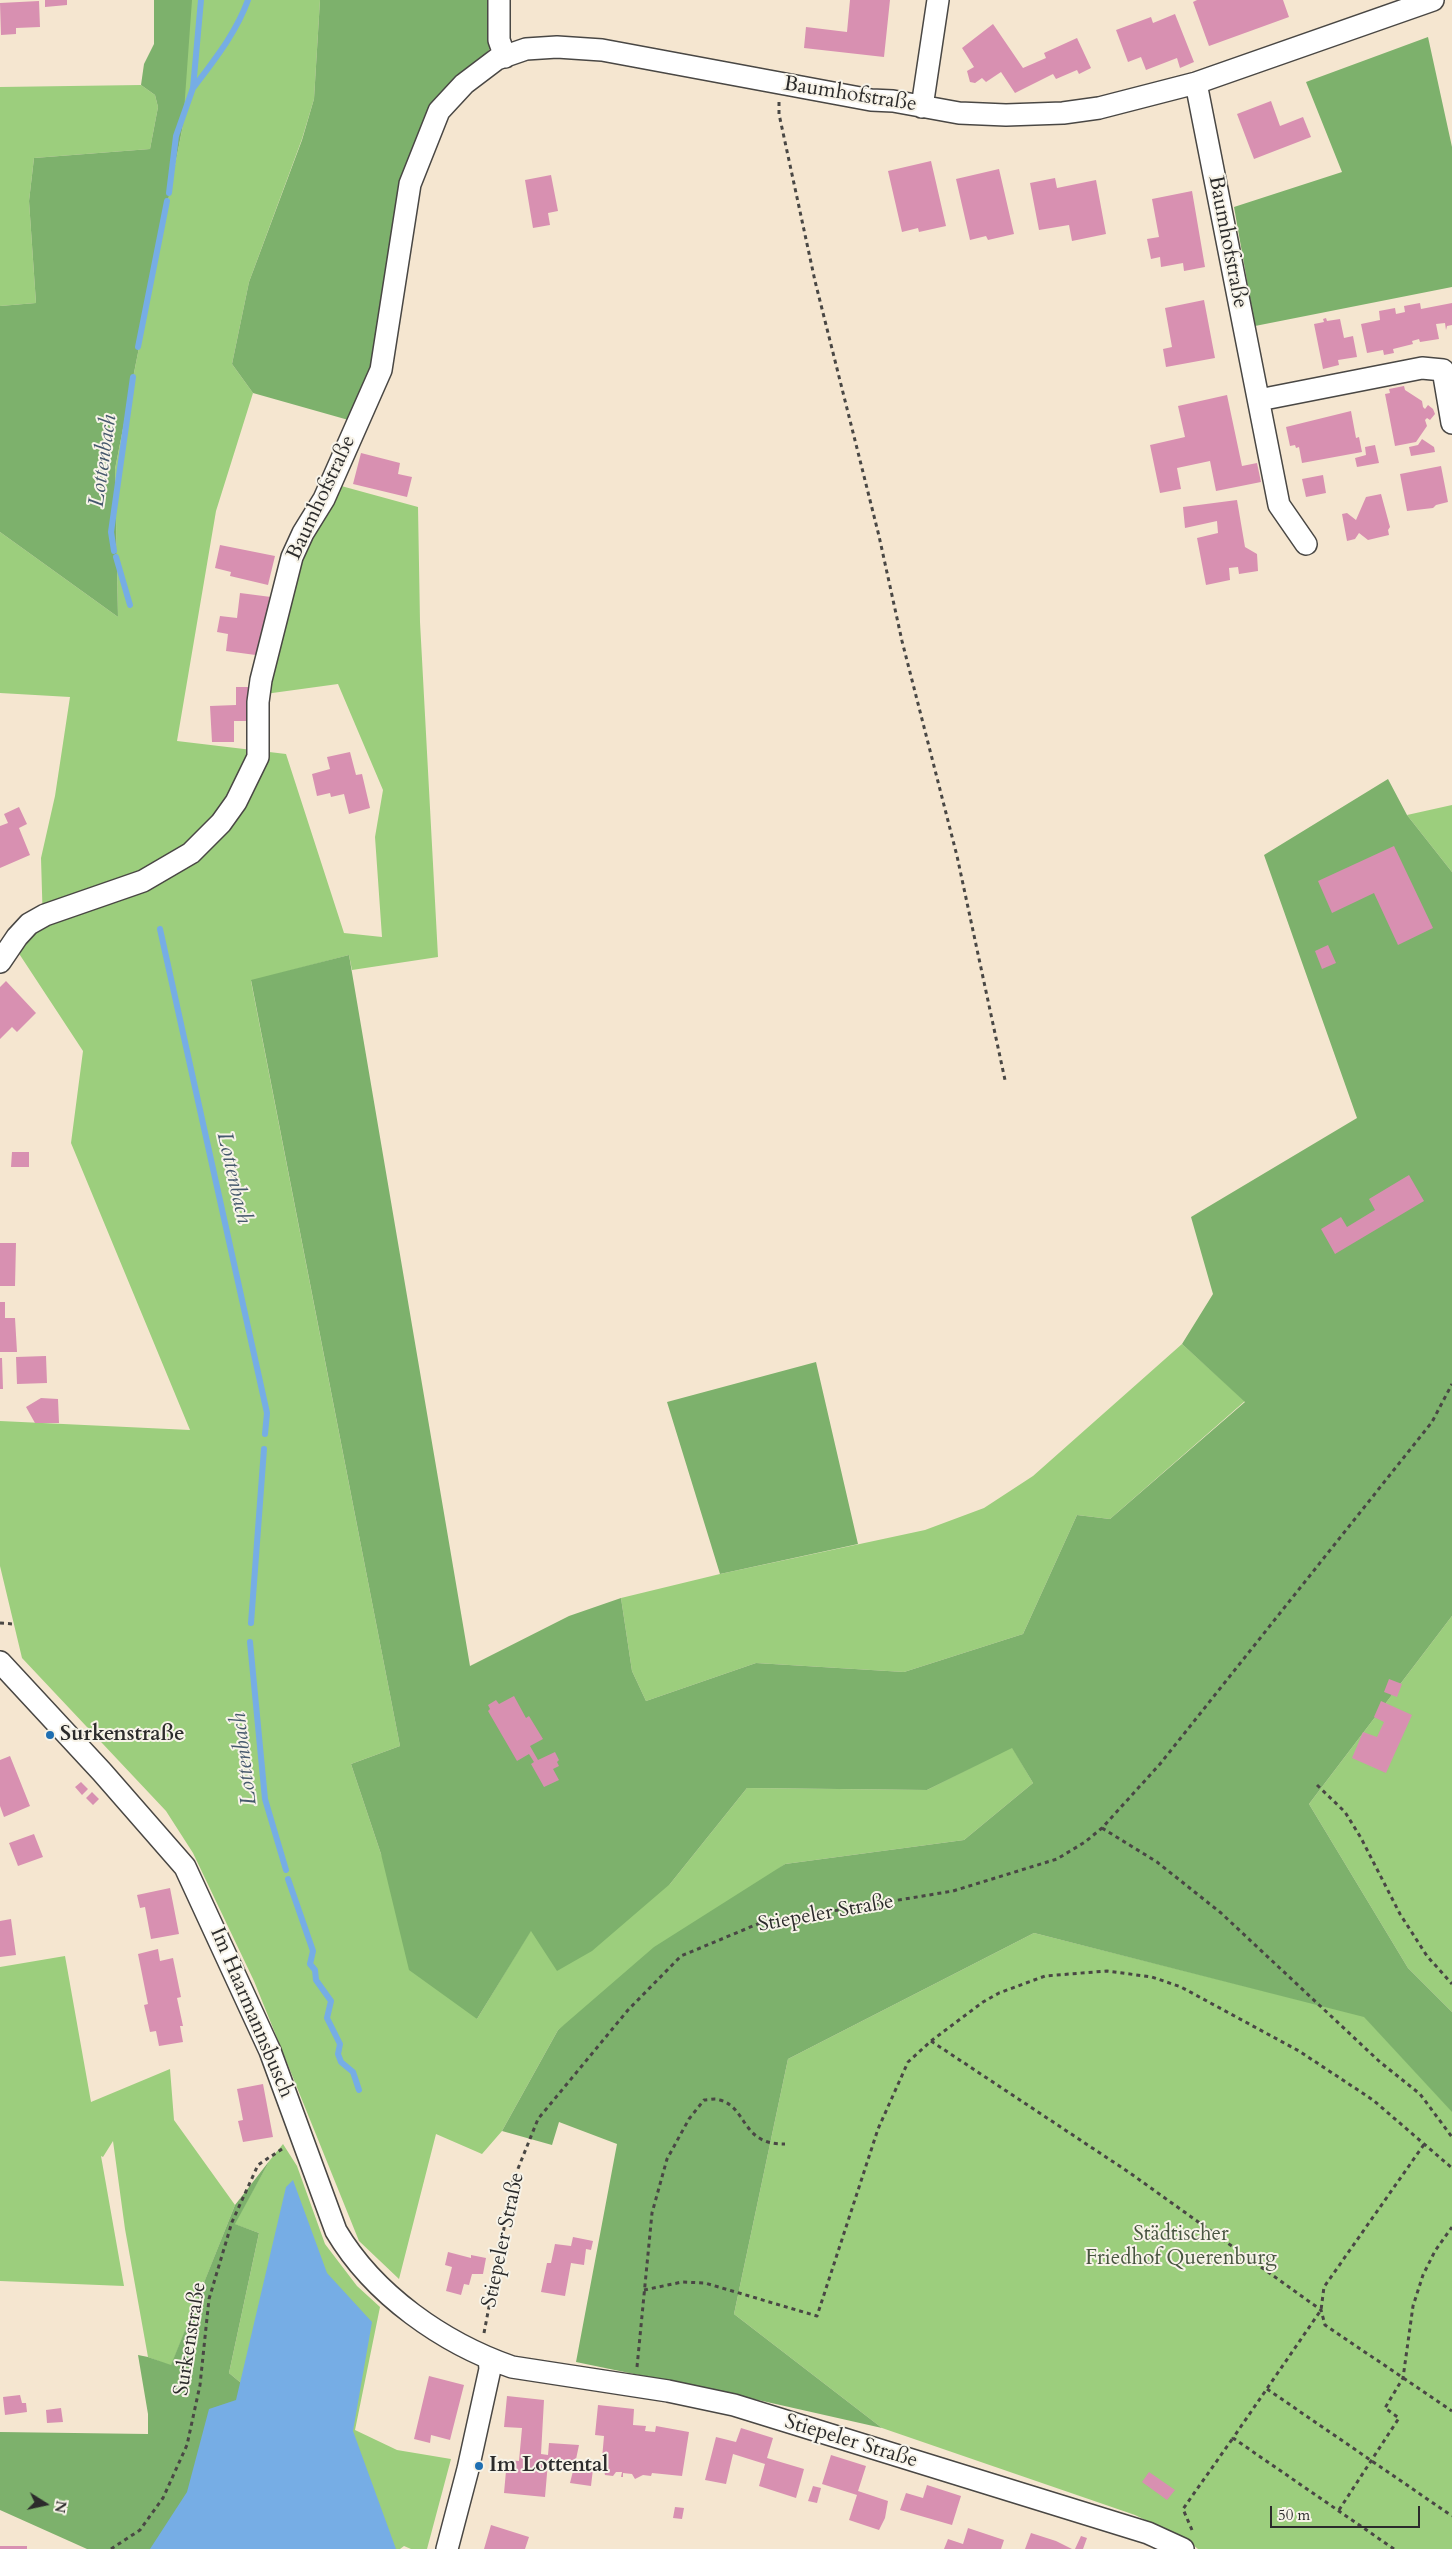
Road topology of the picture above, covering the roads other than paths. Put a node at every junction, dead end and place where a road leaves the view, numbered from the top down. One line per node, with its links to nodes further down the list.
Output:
1 (499, 0): 4 (street)
2 (938, 0): 6 (street)
3 (1433, 0): 5 (street, Baumhofstraße)
4 (505, 57): 6 (street, Baumhofstraße); 10 (street, Baumhofstraße)
5 (1196, 83): 6 (street, Baumhofstraße); 7 (street, Baumhofstraße)
6 (922, 107)
7 (1259, 400): 8 (street); 9 (street, Baumhofstraße)
8 (1452, 423)
9 (1306, 544)
10 (0, 962)
11 (0, 1662): 12 (street, Im Haarmannsbusch)
12 (489, 2359): 13 (street, Stiepeler Straße); 14 (street)
13 (1188, 2541)
14 (447, 2549)

